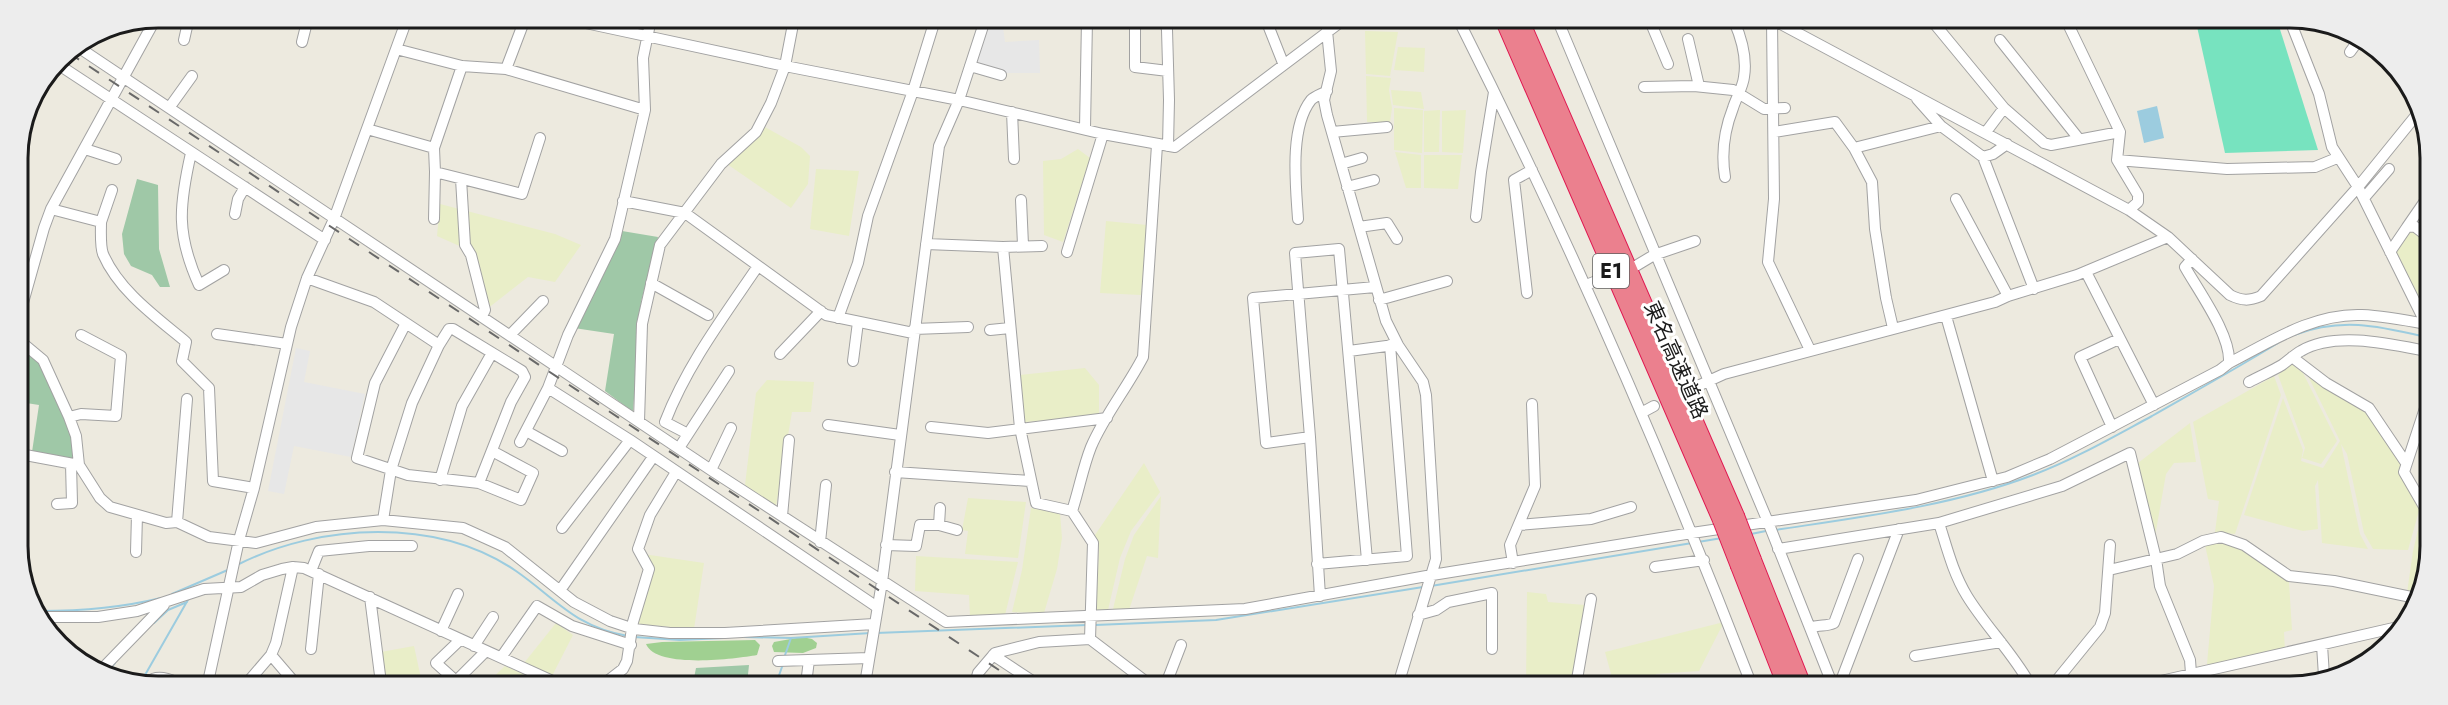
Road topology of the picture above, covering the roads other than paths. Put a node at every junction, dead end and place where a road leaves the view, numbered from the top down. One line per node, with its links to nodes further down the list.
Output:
1 (187, 28): 31 (street)
2 (306, 28): 33 (street)
3 (404, 28): 35 (street)
4 (522, 28): 44 (street)
5 (612, 28): 29 (street)
6 (649, 28): 29 (street)
7 (792, 28): 41 (street)
8 (933, 28): 51 (street)
9 (982, 28): 42 (street)
10 (1087, 28): 66 (street)
11 (1135, 28): 45 (street)
12 (1167, 28): 45 (street)
13 (1269, 28): 38 (street)
14 (1326, 28): 28 (street)
15 (1332, 28): 28 (street)
16 (1463, 28): 53 (street)
17 (1507, 28): 226 (highway, 東名高速道路 / E1)
18 (1524, 28): 226 (highway, 東名高速道路 / E1)
19 (1561, 28): 125 (street)
20 (1653, 28): 39 (street)
21 (1736, 28): 54 (street)
22 (1773, 28): 60 (street)
23 (1790, 28): 55 (street)
24 (1938, 28): 59 (street)
25 (2070, 28): 71 (street)
26 (2293, 28): 83 (street)
27 (150, 29): 48 (street)
28 (1326, 33): 38 (street); 52 (street)
29 (647, 35): 41 (street); 61 (street)
30 (1688, 39): 49 (street)
31 (184, 40)
32 (2000, 40): 74 (street)
33 (302, 42)
34 (2355, 46): 37 (street)
35 (396, 49): 40 (street); 67 (street)
36 (84, 51): 48 (street)
37 (2350, 52)
38 (1284, 63): 76 (street)
39 (1668, 64)
40 (462, 66): 44 (street); 77 (street)
41 (784, 66): 51 (street); 105 (street)
42 (970, 66): 46 (street); 57 (street)
43 (64, 68): 56 (street)
44 (506, 69): 61 (street)
45 (1168, 71): 76 (street)
46 (1001, 75)
47 (192, 76): 58 (street)
48 (125, 78): 56 (street); 58 (street)
49 (1699, 86): 50 (street); 54 (street)
50 (1644, 87)
51 (913, 91): 57 (street); 150 (street)
52 (1327, 91): 68 (street); 110 (street)
53 (1495, 92): 89 (street); 107 (street)
54 (1739, 92): 60 (street); 91 (street)
55 (1912, 93): 64 (street); 70 (street)
56 (113, 99): 79 (street); 80 (street)
57 (959, 100): 62 (street); 119 (street)
58 (169, 108): 108 (street)
59 (2004, 108): 70 (street); 74 (street)
60 (1779, 109): 69 (street)
61 (645, 110): 101 (street)
62 (1012, 112): 66 (street); 85 (street)
63 (2414, 118): 96 (street)
64 (1941, 126): 78 (street); 81 (street)
65 (1387, 127): 68 (street)
66 (1084, 128): 72 (street)
67 (368, 129): 77 (street); 108 (street)
68 (1332, 132): 87 (street)
69 (1774, 132): 78 (street); 167 (street)
70 (1986, 132): 75 (street)
71 (2120, 132): 74 (street); 86 (street)
72 (1103, 134): 76 (street); 123 (street)
73 (540, 138): 92 (street)
74 (2079, 140)
75 (2007, 144): 81 (street); 104 (street)
76 (1162, 145): 187 (street)
77 (434, 148): 90 (street)
78 (1854, 148): 156 (street)
79 (85, 149): 84 (street); 103 (street)
80 (191, 153): 95 (street); 129 (street)
81 (1983, 157): 139 (street)
82 (1362, 158): 87 (street)
83 (2337, 158): 86 (street); 96 (street)
84 (116, 159)
85 (1014, 159)
86 (2117, 160): 104 (street)
87 (1341, 164): 94 (street)
88 (2389, 169): 98 (street)
89 (1532, 170): 136 (street); 140 (street)
90 (435, 172): 92 (street); 109 (street)
91 (1725, 177)
92 (461, 179): 148 (street)
93 (1374, 180): 94 (street)
94 (1347, 186): 113 (street)
95 (244, 187): 106 (street); 117 (street)
96 (2358, 187): 98 (street); 126 (street)
97 (112, 190): 111 (street)
98 (2364, 198): 124 (street)
99 (1956, 199): 142 (street)
100 (1021, 200): 120 (street)
101 (623, 201): 105 (street); 175 (street)
102 (2420, 208): 112 (street)
103 (51, 209): 111 (street); 134 (street)
104 (2129, 210): 115 (street)
105 (685, 213): 127 (street); 135 (street)
106 (235, 214)
107 (1476, 217)
108 (334, 219): 117 (street); 148 (street)
109 (434, 219)
110 (1298, 219)
111 (101, 222): 218 (street)
112 (2407, 226): 114 (street); 124 (street)
113 (1359, 227): 116 (street); 137 (street)
114 (2420, 231)
115 (2168, 237): 126 (street); 130 (street)
116 (1397, 239)
117 (325, 240): 131 (street)
118 (1695, 241): 125 (street)
119 (926, 244): 122 (street); 158 (street)
120 (1023, 245): 121 (street); 122 (street)
121 (1042, 246)
122 (1003, 247): 155 (street)
123 (1066, 252)
124 (2390, 252): 146 (street)
125 (1654, 255): 128 (street); 177 (street)
126 (2192, 259): 174 (street)
127 (758, 266): 145 (street); 196 (street)
128 (1634, 267)
129 (224, 270)
130 (2086, 272): 139 (street); 162 (street)
131 (307, 278): 152 (street); 163 (street)
132 (1599, 280): 136 (street)
133 (1447, 281): 143 (street)
134 (29, 283)
135 (651, 283): 147 (street); 188 (street)
136 (1586, 285): 185 (street)
137 (1375, 287): 138 (street); 143 (street)
138 (1343, 288): 141 (street); 141 (street); 169 (street)
139 (2034, 289): 142 (street)
140 (1527, 293)
141 (1298, 294): 198 (street); 198 (street)
142 (2008, 296): 149 (street)
143 (1379, 300): 165 (street)
144 (543, 301): 161 (street)
145 (821, 311): 150 (street); 171 (street)
146 (2420, 312)
147 (708, 315)
148 (482, 316): 161 (street)
149 (1946, 316): 156 (street); 215 (street)
150 (838, 318): 151 (street)
151 (858, 322): 158 (street); 173 (street)
152 (406, 323): 164 (street); 209 (street)
153 (2420, 323): 174 (street)
154 (968, 327): 158 (street)
155 (1010, 328): 157 (street); 194 (street)
156 (1893, 328): 167 (street)
157 (990, 330)
158 (914, 331): 197 (street)
159 (81, 334): 186 (street)
160 (217, 334): 163 (street)
161 (510, 335): 175 (street)
162 (2119, 339): 183 (street); 192 (street)
163 (287, 344): 218 (street)
164 (439, 345): 170 (street); 209 (street)
165 (1394, 345): 169 (street); 246 (street); 255 (street)
166 (29, 348): 186 (street)
167 (1810, 350): 177 (street)
168 (2420, 350): 172 (street)
169 (1349, 351): 246 (street)
170 (492, 353): 203 (street); 213 (street)
171 (780, 354)
172 (2292, 357): 178 (street); 207 (street)
173 (853, 361)
174 (2229, 363): 183 (street)
175 (557, 366): 179 (street); 188 (street)
176 (729, 371): 196 (street)
177 (1708, 380): 180 (street); 229 (street)
178 (2249, 382)
179 (548, 388): 195 (street); 199 (street)
180 (1689, 390)
181 (187, 399): 228 (street)
182 (1532, 404): 232 (street)
183 (2154, 405): 192 (street)
184 (1654, 406): 185 (street)
185 (1641, 413): 236 (street)
186 (69, 417): 208 (street)
187 (1107, 418): 194 (street); 223 (street)
188 (639, 421): 202 (street)
189 (2420, 422): 207 (street)
190 (828, 425): 197 (street)
191 (931, 427): 194 (street)
192 (2112, 427): 215 (street)
193 (731, 428): 210 (street)
194 (1020, 429): 214 (street)
195 (525, 431): 201 (street); 204 (street)
196 (688, 434): 202 (street)
197 (900, 435): 212 (street)
198 (1310, 437): 250 (street)
199 (630, 440): 206 (street); 233 (street)
200 (789, 440): 225 (street)
201 (520, 442)
202 (679, 448): 210 (street)
203 (492, 451): 216 (street); 216 (street)
204 (562, 451)
205 (28, 455): 208 (street)
206 (653, 457): 211 (street); 258 (street)
207 (2406, 463): 219 (street)
208 (75, 464): 220 (street); 224 (street)
209 (391, 470): 213 (street); 227 (street)
210 (711, 470): 225 (street)
211 (676, 472): 265 (street); 272 (street)
212 (895, 472): 214 (street); 239 (street)
213 (440, 480): 216 (street)
214 (1030, 481): 223 (street)
215 (1993, 481): 229 (street)
216 (479, 483)
217 (826, 485): 238 (street)
218 (254, 488): 237 (street)
219 (2420, 500)
220 (57, 504)
221 (1631, 507): 232 (street)
222 (940, 508): 231 (street)
223 (1072, 511): 270 (street)
224 (137, 515): 228 (street); 243 (street)
225 (782, 516): 238 (street)
226 (1729, 518): 249 (highway, 東名高速道路 / E1, bridge)
227 (383, 520): 237 (street); 258 (street)
228 (177, 522): 237 (street)
229 (1768, 522): 236 (street); 242 (street)
230 (1939, 523): 234 (street); 245 (street); 276 (street)
231 (939, 525): 235 (street); 239 (street)
232 (1519, 525): 248 (street)
233 (562, 528)
234 (1899, 529): 242 (street); 313 (street)
235 (957, 530)
236 (1692, 533): 247 (street); 248 (street)
237 (239, 540): 257 (street)
238 (820, 542): 256 (street)
239 (886, 545): 256 (street)
240 (2110, 545): 253 (street)
241 (411, 546): 254 (street)
242 (1778, 549): 271 (street)
243 (136, 552)
244 (1858, 559): 271 (street)
245 (2156, 559): 253 (street); 262 (street); 316 (street)
246 (1367, 560): 250 (street)
247 (1704, 560): 252 (street); 309 (street)
248 (1513, 563): 255 (street)
249 (1746, 563): 310 (highway, 東名高速道路 / E1); 311 (highway, 東名高速道路 / E1)
250 (1317, 564): 260 (street)
251 (293, 567): 254 (street); 257 (street); 285 (street)
252 (1655, 567)
253 (2109, 570): 315 (street)
254 (315, 572): 261 (street); 281 (street)
255 (1432, 575): 260 (street); 266 (street)
256 (882, 582): 265 (street); 270 (street)
257 (228, 589): 264 (street); 293 (street)
258 (561, 589): 272 (street)
259 (458, 594): 274 (street)
260 (1320, 596): 270 (street)
261 (370, 597): 274 (street); 296 (street)
262 (2410, 597)
263 (1592, 598): 308 (street)
264 (166, 603): 267 (street); 291 (street)
265 (877, 607): 269 (street)
266 (1418, 615): 282 (street); 307 (street)
267 (49, 617)
268 (493, 617): 280 (street)
269 (873, 624): 272 (street); 284 (street)
270 (1090, 625): 286 (street); 305 (street)
271 (1810, 628): 312 (street)
272 (634, 629): 277 (street)
273 (2391, 629): 279 (street)
274 (441, 631): 275 (street)
275 (460, 640): 280 (street); 297 (street)
276 (2001, 642): 287 (street); 314 (street)
277 (631, 645): 288 (street); 300 (street)
278 (1181, 645): 306 (street)
279 (2322, 645): 292 (street); 317 (street)
280 (474, 646): 283 (street)
281 (311, 649)
282 (1492, 649)
283 (486, 651): 288 (street); 298 (street)
284 (869, 654): 289 (street); 302 (street)
285 (271, 655): 294 (street); 295 (street)
286 (993, 655): 303 (street); 304 (street)
287 (1915, 656)
288 (502, 657): 299 (street)
289 (809, 660): 290 (street); 301 (street)
290 (778, 661)
291 (105, 665)
292 (2324, 672)
293 (209, 676)
294 (253, 676)
295 (289, 676)
296 (380, 676)
297 (450, 676)
298 (461, 676)
299 (542, 676)
300 (614, 676)
301 (807, 676)
302 (866, 676)
303 (977, 676)
304 (1025, 676)
305 (1141, 676)
306 (1169, 676)
307 (1401, 676)
308 (1578, 676)
309 (1748, 676)
310 (1783, 676)
311 (1798, 676)
312 (1829, 676)
313 (1843, 676)
314 (2025, 676)
315 (2060, 676)
316 (2192, 676)
317 (2210, 676)

